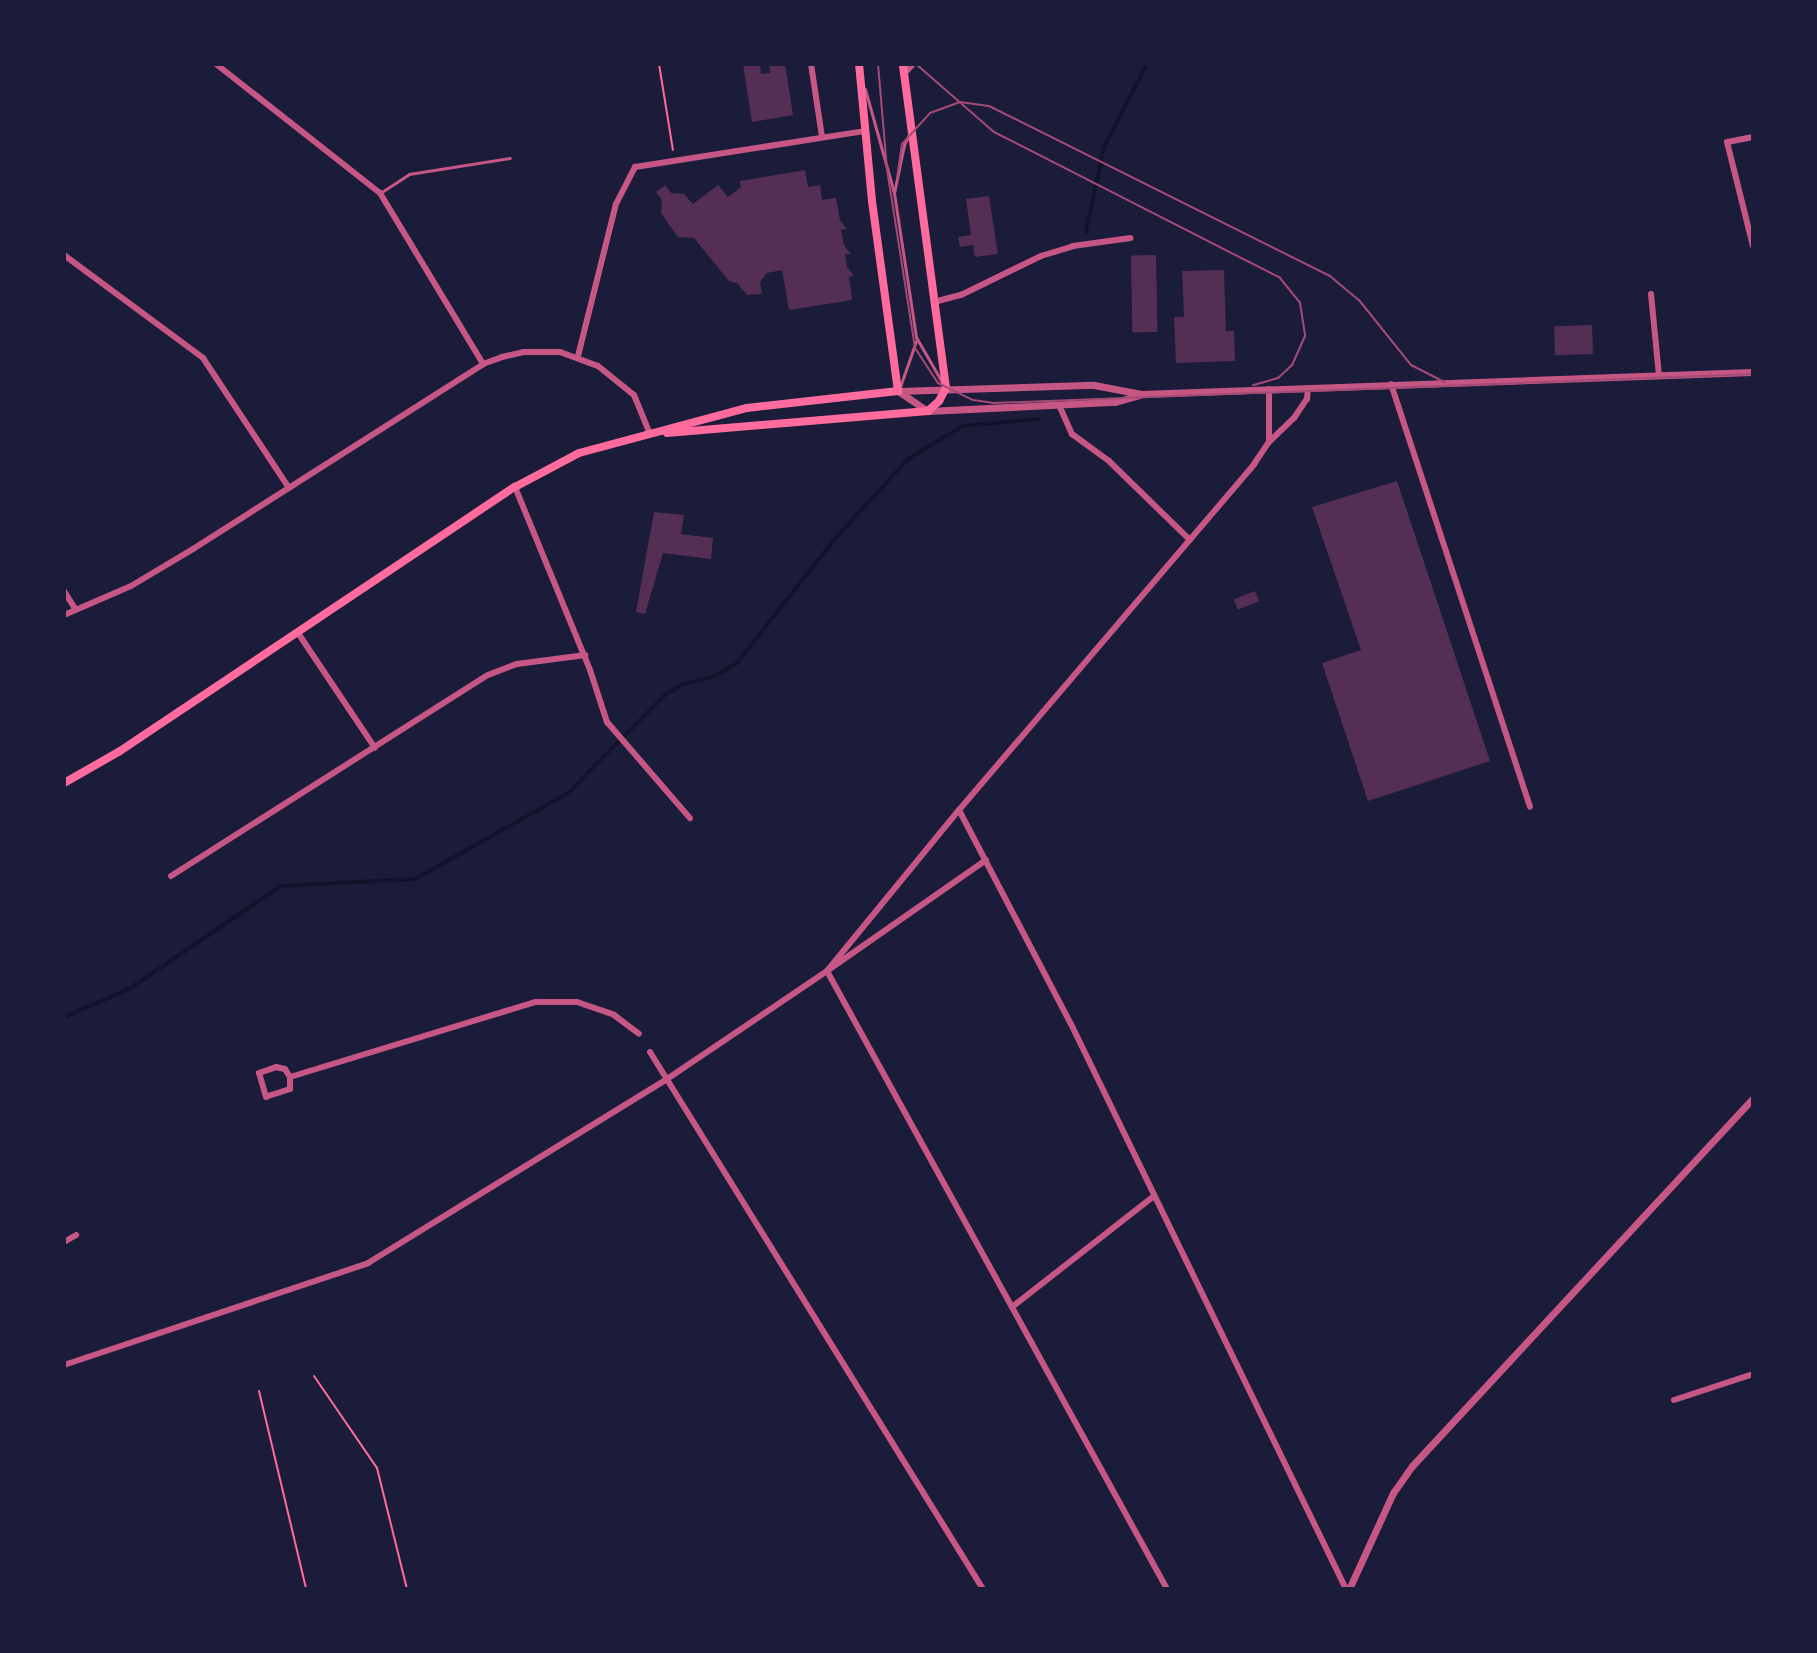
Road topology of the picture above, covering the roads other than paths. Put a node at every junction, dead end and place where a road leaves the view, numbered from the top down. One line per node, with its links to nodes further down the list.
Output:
1 (216, 64): 11 (street)
2 (811, 64): 8 (street)
3 (913, 64): 5 (street)
4 (860, 67): 6 (main road); 12 (lane)
5 (904, 69): 7 (main road)
6 (864, 131): 8 (street); 27 (main road)
7 (910, 132): 12 (lane); 17 (main road)
8 (822, 137): 19 (street)
9 (1753, 137): 14 (street)
10 (510, 158): 11 (lane)
11 (380, 193): 20 (street)
12 (894, 193): 18 (lane)
13 (1130, 238): 17 (street)
14 (1753, 246)
15 (64, 255): 34 (street)
16 (1651, 294): 22 (street)
17 (934, 302): 24 (main road)
18 (916, 337): 24 (lane); 27 (lane)
19 (578, 356): 20 (street); 31 (street)
20 (483, 364): 34 (street)
21 (1753, 372): 22 (street)
22 (1659, 375): 23 (street)
23 (1391, 384): 25 (street); 43 (street)
24 (946, 388): 27 (street); 28 (street); 30 (main road)
25 (1308, 388): 26 (street); 32 (street)
26 (1269, 389): 28 (street); 32 (street)
27 (898, 391): 30 (street); 31 (main road)
28 (1141, 394): 29 (street)
29 (1059, 405): 30 (street); 35 (street)
30 (928, 411): 31 (main road)
31 (650, 434): 33 (main road)
32 (1269, 442): 35 (street)
33 (515, 487): 39 (main road); 40 (street)
34 (289, 488): 37 (street)
35 (1190, 540): 44 (street)
36 (64, 591): 37 (street)
37 (76, 610): 38 (street)
38 (64, 615)
39 (298, 633): 41 (street); 42 (main road)
40 (585, 655): 41 (street); 45 (street)
41 (375, 748): 47 (street)
42 (64, 783)
43 (1530, 807)
44 (959, 810): 46 (street); 48 (street)
45 (690, 818)
46 (986, 860): 48 (street); 54 (street)
47 (171, 876)
48 (827, 971): 52 (street); 57 (street)
49 (639, 1034): 51 (street)
50 (650, 1052): 52 (street)
51 (290, 1077): 51 (street)
52 (667, 1079): 58 (street); 61 (street)
53 (1753, 1098): 63 (street)
54 (1154, 1196): 57 (street); 63 (street)
55 (76, 1235): 56 (street)
56 (64, 1242)
57 (1012, 1307): 62 (street)
58 (64, 1365)
59 (1753, 1374): 60 (street)
60 (1674, 1400)
61 (983, 1589)
62 (1167, 1589)
63 (1348, 1589)

